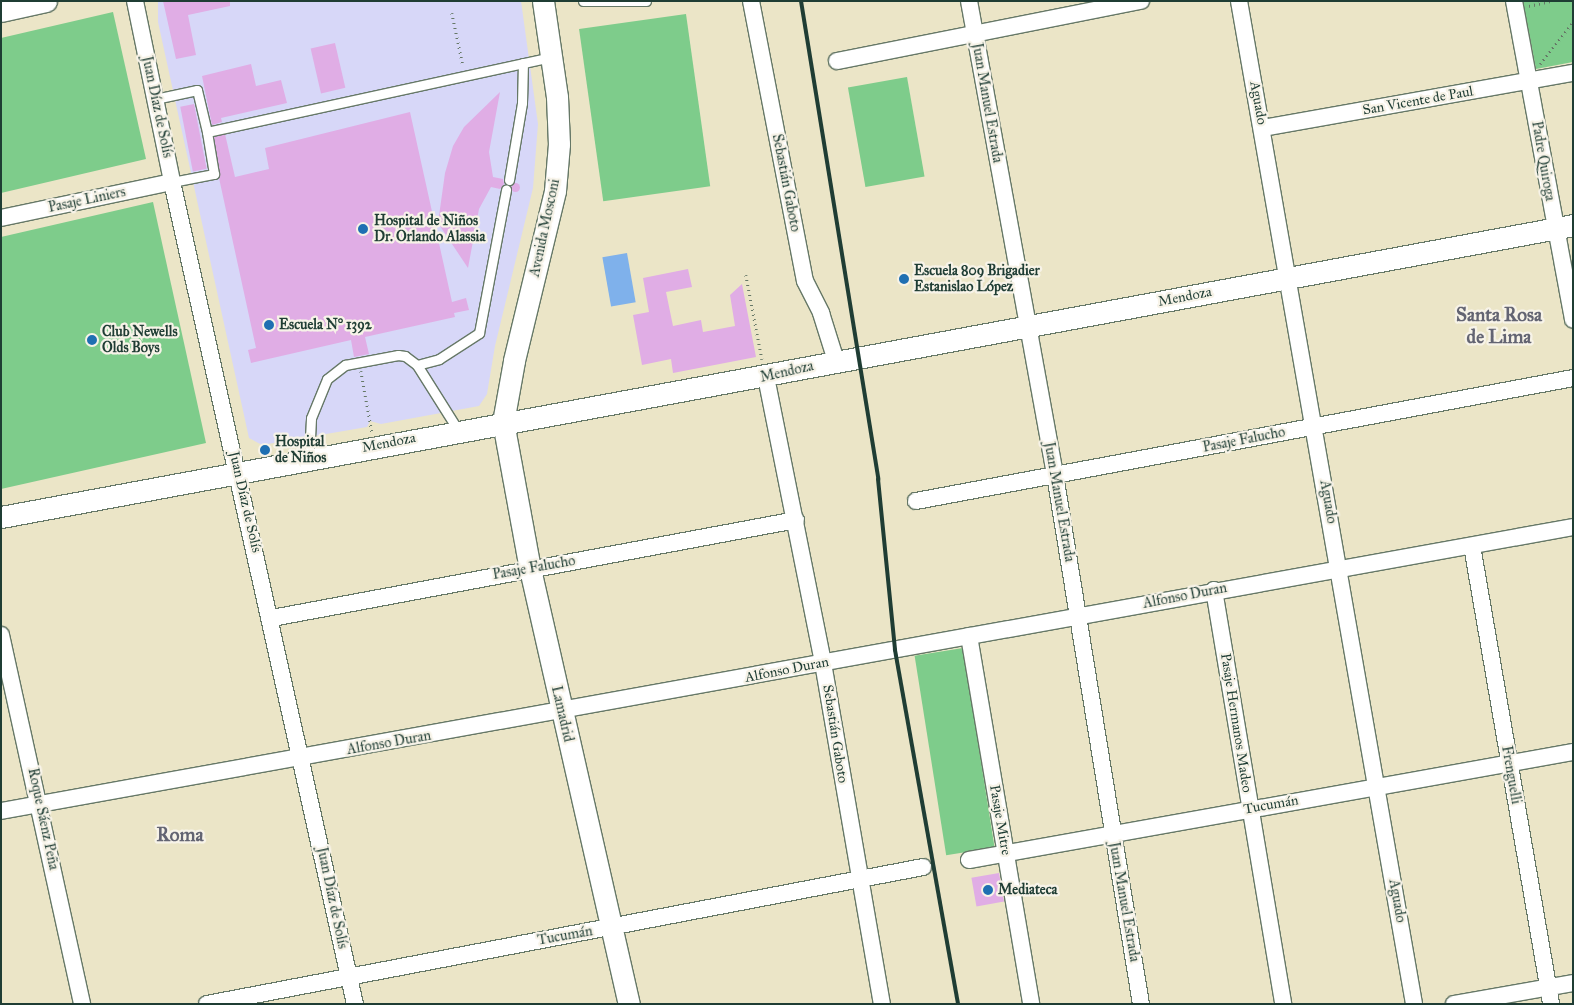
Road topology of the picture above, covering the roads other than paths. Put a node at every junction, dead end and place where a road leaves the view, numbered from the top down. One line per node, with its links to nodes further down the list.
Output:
1 (46, 1): 11 (street)
2 (136, 1): 18 (street, Juan Díaz de Solís)
3 (543, 1): 13 (street, Avenida Mosconi)
4 (583, 1): 5 (lane)
5 (646, 1)
6 (751, 1): 29 (street, Sebastián Gaboto)
7 (969, 1): 12 (street, Juan Manuel Estrada)
8 (1141, 1): 12 (street)
9 (1239, 1): 19 (street, Aguado)
10 (1519, 4): 17 (street, Padre Quiroga)
11 (10, 7)
12 (975, 33): 14 (street); 28 (street, Juan Manuel Estrada)
13 (553, 57): 15 (lane); 33 (street, Avenida Mosconi)
14 (837, 61)
15 (523, 63): 20 (lane); 21 (lane)
16 (1573, 73): 17 (street, San Vicente de Paul)
17 (1528, 81): 19 (street, San Vicente de Paul); 25 (street, Padre Quiroga)
18 (155, 99): 20 (lane); 22 (street, Juan Díaz de Solís)
19 (1263, 128): 26 (street, Aguado)
20 (207, 132): 22 (lane)
21 (509, 180)
22 (172, 182): 24 (street, Pasaje Liniers); 37 (street, Juan Díaz de Solís)
23 (506, 190): 30 (lane)
24 (1, 218)
25 (1564, 227): 26 (street, Mendoza); 27 (street, Padre Quiroga)
26 (1288, 278): 28 (street, Mendoza); 34 (street, Aguado)
27 (1573, 320)
28 (1027, 327): 29 (street, Mendoza); 38 (street, Juan Manuel Estrada)
29 (836, 361): 31 (street, Mendoza)
30 (417, 365): 35 (lane); 36 (lane)
31 (766, 378): 33 (street, Mendoza); 41 (street, Sebastián Gaboto)
32 (1573, 378): 34 (street, Pasaje Falucho)
33 (503, 422): 35 (street, Mendoza); 44 (street, Lamadrid)
34 (1315, 427): 38 (street, Pasaje Falucho); 45 (street, Aguado)
35 (458, 430): 36 (street, Mendoza)
36 (309, 458): 37 (street, Mendoza)
37 (238, 471): 40 (street, Mendoza); 48 (street, Juan Díaz de Solís)
38 (1055, 475): 39 (street, Pasaje Falucho); 47 (street, Juan Manuel Estrada)
39 (916, 501)
40 (1, 517)
41 (796, 520): 44 (street, Pasaje Falucho); 51 (street, Sebastián Gaboto)
42 (1573, 527): 43 (street, Alfonso Duran)
43 (1472, 546): 45 (street, Alfonso Duran); 55 (street, Frenguelli)
44 (530, 569): 48 (street, Pasaje Falucho); 52 (street, Lamadrid)
45 (1340, 570): 46 (street, Alfonso Duran); 56 (street, Aguado)
46 (1214, 590): 47 (street, Alfonso Duran); 58 (street, Pasaje Hermanos Madeo)
47 (1078, 617): 50 (street, Alfonso Duran); 60 (street, Juan Manuel Estrada)
48 (272, 618): 54 (street, Juan Díaz de Solís)
49 (1, 636): 57 (street, Roque Sáenz Peña)
50 (969, 636): 51 (street, Alfonso Duran); 61 (street, Pasaje Mitre)
51 (823, 663): 52 (street, Alfonso Duran); 64 (street, Sebastián Gaboto)
52 (561, 712): 54 (street, Alfonso Duran); 65 (street, Lamadrid)
53 (1573, 752): 55 (street, Tucumán)
54 (302, 758): 57 (street, Alfonso Duran); 66 (street, Juan Díaz de Solís)
55 (1510, 764): 56 (street, Tucumán); 68 (street, Frenguelli)
56 (1377, 786): 58 (street, Tucumán); 77 (street, Aguado)
57 (40, 804): 59 (street, Alfonso Duran); 69 (street, Roque Sáenz Peña)
58 (1251, 809): 60 (street, Tucumán); 76 (street, Pasaje Hermanos Madeo)
59 (1, 811)
60 (1113, 835): 61 (street, Tucumán); 75 (street, Juan Manuel Estrada)
61 (1006, 854): 62 (street, Tucumán); 74 (street, Pasaje Mitre)
62 (969, 860)
63 (923, 868): 64 (street, Tucumán)
64 (860, 881): 65 (street, Tucumán); 73 (street, Sebastián Gaboto)
65 (611, 927): 66 (street, Tucumán); 72 (street, Lamadrid)
66 (348, 975): 70 (street, Tucumán); 71 (street, Juan Díaz de Solís)
67 (1573, 983): 68 (street)
68 (1548, 987): 78 (street); 79 (street, Frenguelli)
69 (82, 1004)
70 (207, 1004)
71 (355, 1004)
72 (629, 1004)
73 (882, 1004)
74 (1032, 1004)
75 (1141, 1004)
76 (1283, 1004)
77 (1414, 1004)
78 (1454, 1004)
79 (1550, 1004)

